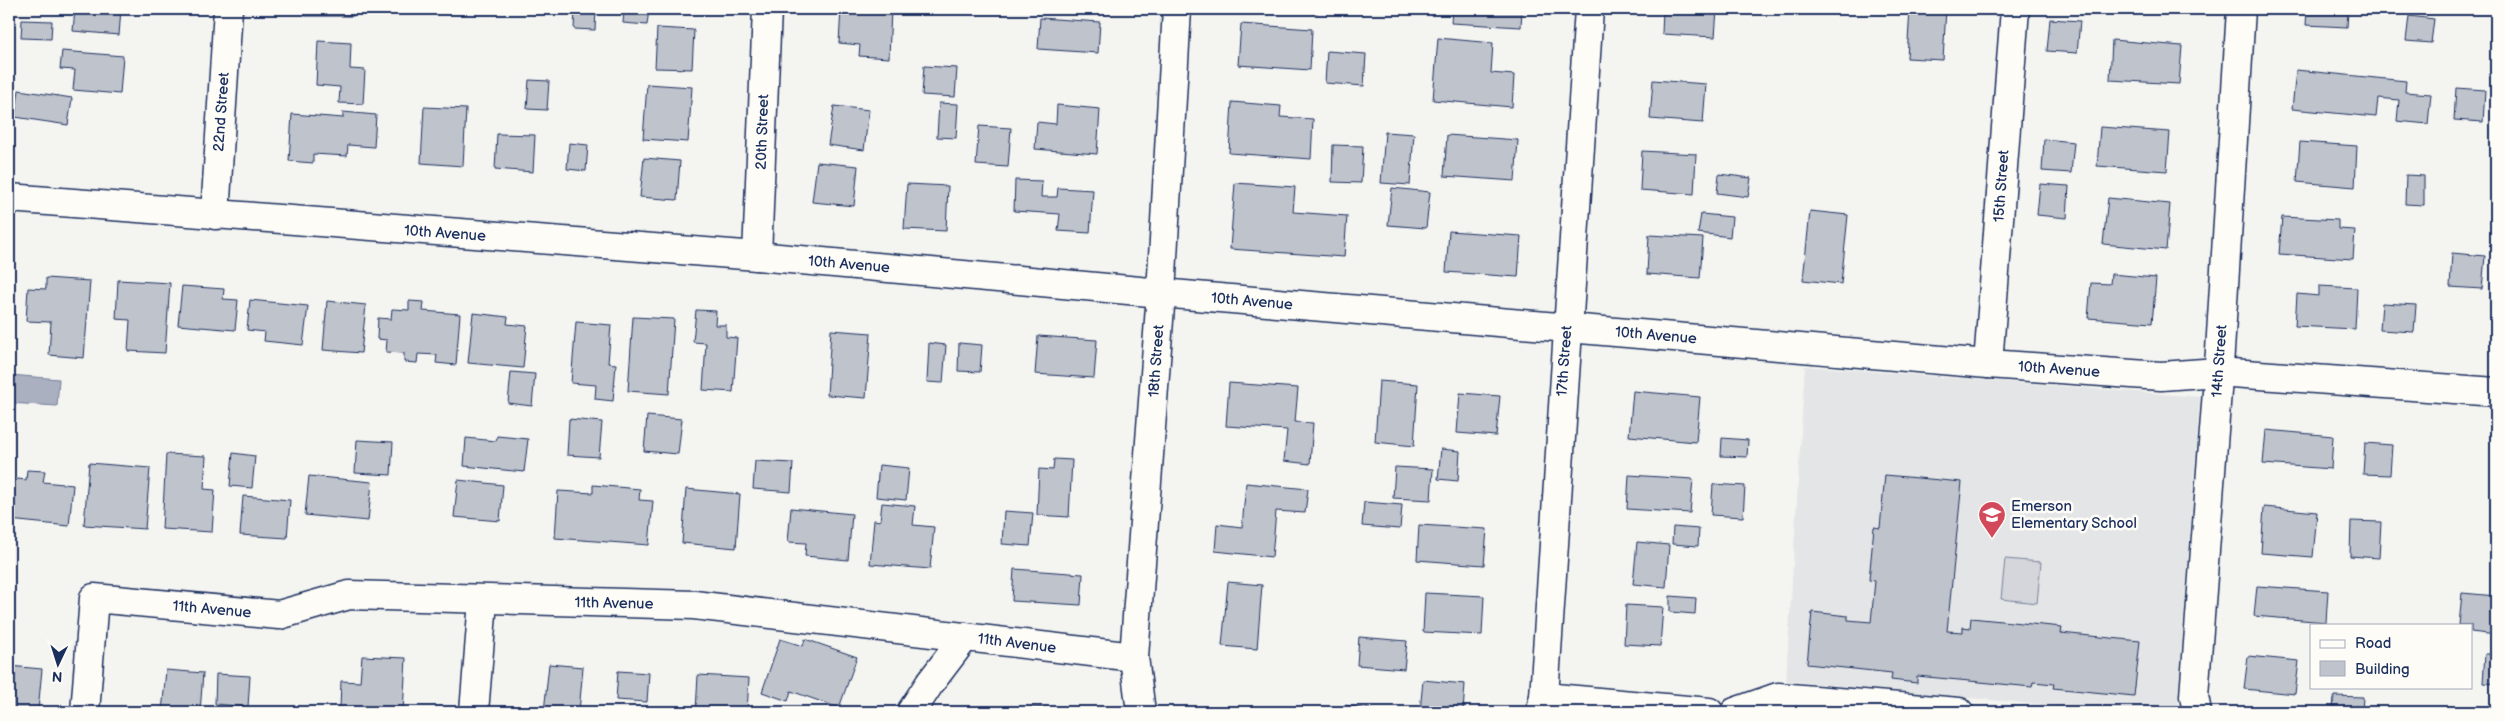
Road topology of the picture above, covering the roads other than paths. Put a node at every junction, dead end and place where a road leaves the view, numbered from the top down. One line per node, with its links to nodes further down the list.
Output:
1 (228, 9): 8 (street, 22nd Street)
2 (767, 9): 9 (street, 20th Street)
3 (1177, 9): 10 (street, 18th Street)
4 (1589, 9): 11 (street, 17th Street)
5 (2015, 9): 12 (street, 15th Street)
6 (2241, 9): 13 (street, 14th Street)
7 (9, 198): 8 (street, 10th Avenue)
8 (215, 215): 9 (street, 10th Avenue)
9 (757, 256): 10 (street, 10th Avenue)
10 (1161, 293): 11 (street, 10th Avenue); 17 (street, 18th Street)
11 (1567, 327): 12 (street, 10th Avenue); 18 (street, 17th Street)
12 (1988, 364): 13 (street, 10th Avenue)
13 (2218, 372): 14 (street, 10th Avenue); 26 (street, 14th Street)
14 (2496, 392)
15 (483, 601): 16 (street, 11th Avenue); 19 (street, 11th Avenue); 20 (street)
16 (965, 637): 17 (street, 11th Avenue); 21 (street)
17 (1134, 657): 22 (street, 18th Street)
18 (1542, 705): 23 (street)
19 (85, 712)
20 (474, 712)
21 (911, 712)
22 (1141, 712)
23 (1709, 712)
24 (1735, 712): 25 (street)
25 (1959, 712)
26 (2197, 712)

